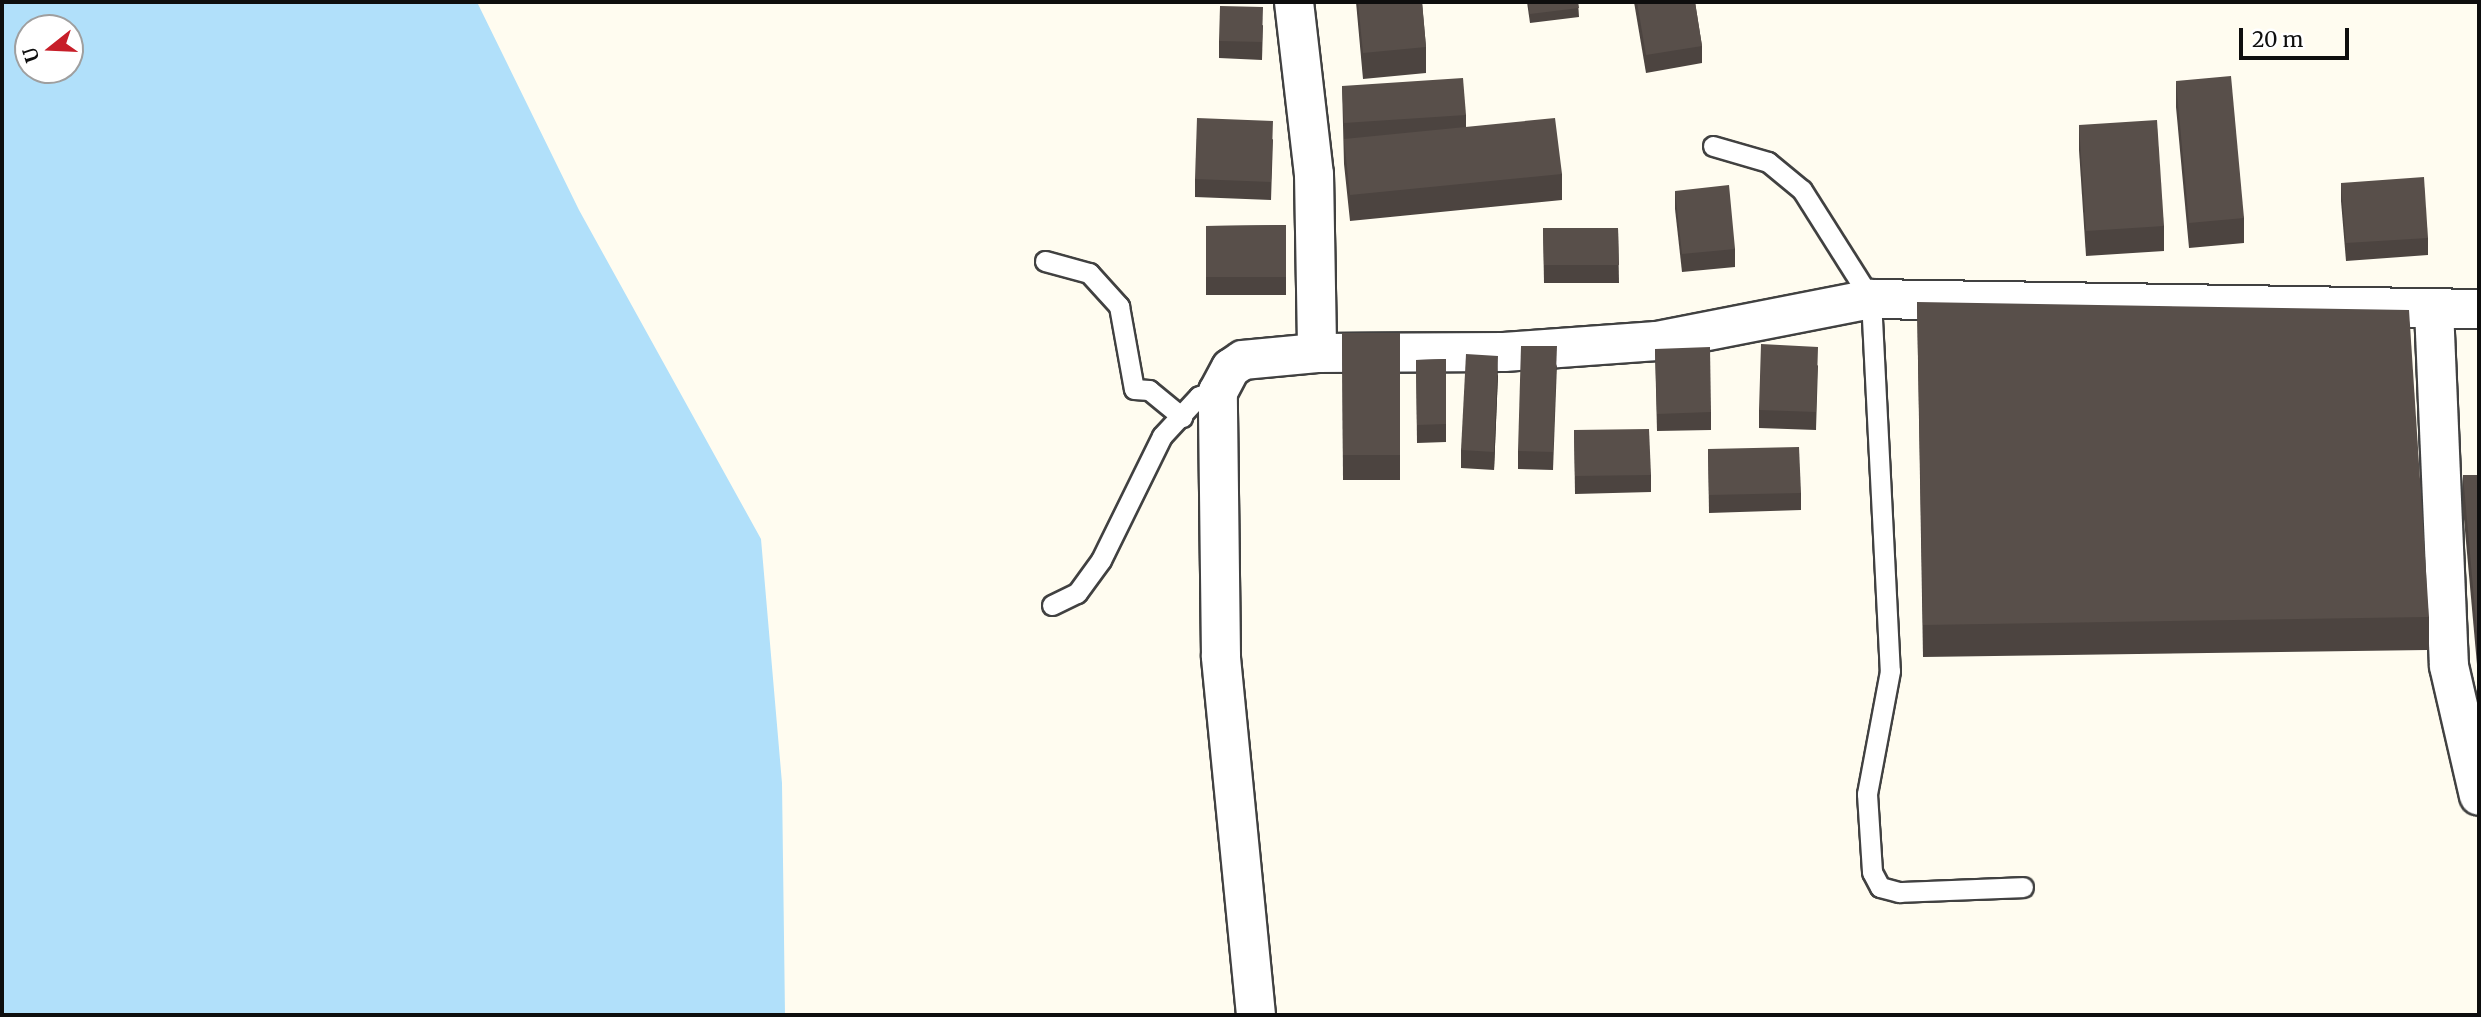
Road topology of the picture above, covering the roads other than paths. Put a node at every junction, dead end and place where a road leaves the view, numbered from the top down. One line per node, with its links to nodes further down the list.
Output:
1 (1294, 2): 7 (street)
2 (1713, 146): 4 (lane)
3 (1045, 261): 9 (lane)
4 (1871, 299): 5 (street); 7 (street); 12 (lane)
5 (2434, 309): 6 (street); 11 (street)
6 (2479, 309)
7 (1317, 353): 8 (street)
8 (1218, 393): 9 (lane); 13 (street)
9 (1182, 417): 10 (lane)
10 (1052, 604)
11 (2479, 796)
12 (2023, 887)
13 (1256, 1015)

